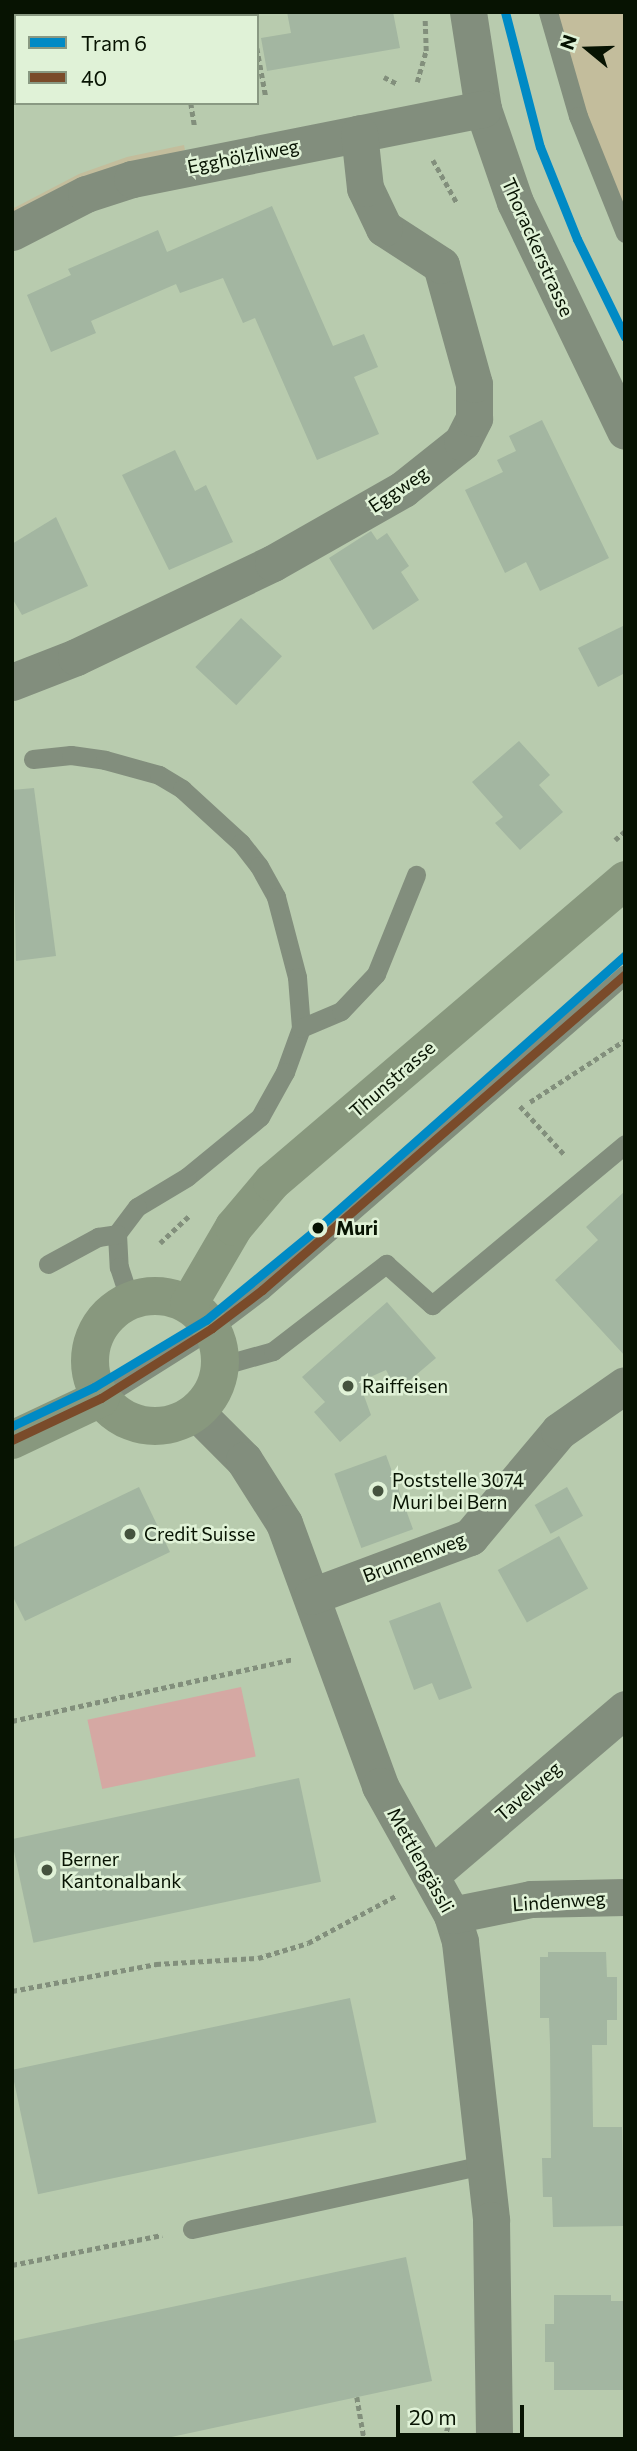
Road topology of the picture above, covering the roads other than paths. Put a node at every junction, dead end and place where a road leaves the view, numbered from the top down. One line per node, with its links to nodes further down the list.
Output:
1 (468, 12): 3 (street, Thorackerstrasse)
2 (548, 12): 6 (lane)
3 (483, 109): 4 (street, Egghölzliweg); 7 (street, Thorackerstrasse)
4 (359, 133): 5 (street, Egghölzliweg); 8 (street, Eggweg)
5 (12, 232)
6 (625, 233)
7 (625, 431)
8 (12, 682)
9 (33, 760): 13 (lane)
10 (416, 875): 13 (lane)
11 (625, 880): 18 (main road, Thunstrasse)
12 (625, 974): 18 (lane)
13 (301, 1027): 15 (lane)
14 (625, 1144): 19 (lane)
15 (117, 1234): 16 (lane); 17 (lane)
16 (48, 1264)
17 (130, 1301): 18 (main road); 21 (main road)
18 (200, 1316): 19 (main road); 21 (lane)
19 (220, 1366): 22 (main road)
20 (625, 1385): 24 (street, Brunnenweg)
21 (101, 1398): 22 (main road); 23 (main road)
22 (196, 1412): 24 (street, Mettlengässli)
23 (12, 1440)
24 (312, 1596): 26 (street, Mettlengässli)
25 (625, 1709): 26 (street, Tavelweg)
26 (432, 1874): 28 (street, Mettlengässli)
27 (625, 1897): 28 (street, Lindenweg)
28 (452, 1915): 29 (street, Mettlengässli)
29 (484, 2165): 30 (lane); 31 (street, Mettlengässli)
30 (192, 2229)
31 (494, 2439)

